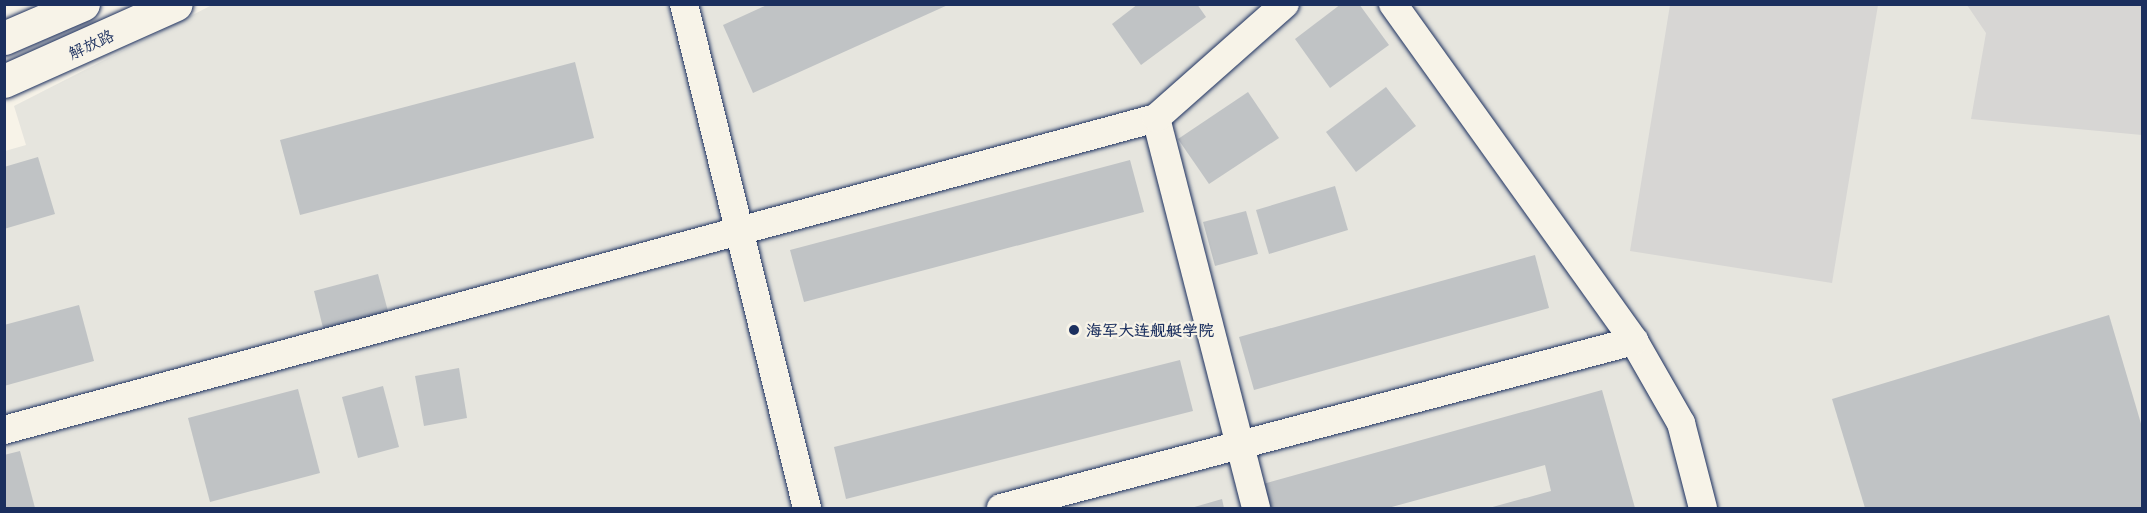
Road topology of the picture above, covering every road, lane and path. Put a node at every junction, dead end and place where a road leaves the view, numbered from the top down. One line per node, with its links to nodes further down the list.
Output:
1 (83, 4): 6 (main road)
2 (176, 4): 7 (main road, 解放路)
3 (1285, 4): 8 (street)
4 (1393, 4): 10 (street)
5 (688, 6): 9 (street)
6 (4, 38)
7 (4, 81)
8 (1156, 118): 9 (street); 12 (street)
9 (739, 231): 11 (street); 13 (street)
10 (1634, 341): 12 (street); 16 (street)
11 (4, 430)
12 (1240, 446): 14 (street); 15 (street)
13 (807, 508)
14 (1001, 508)
15 (1256, 508)
16 (1703, 508)

